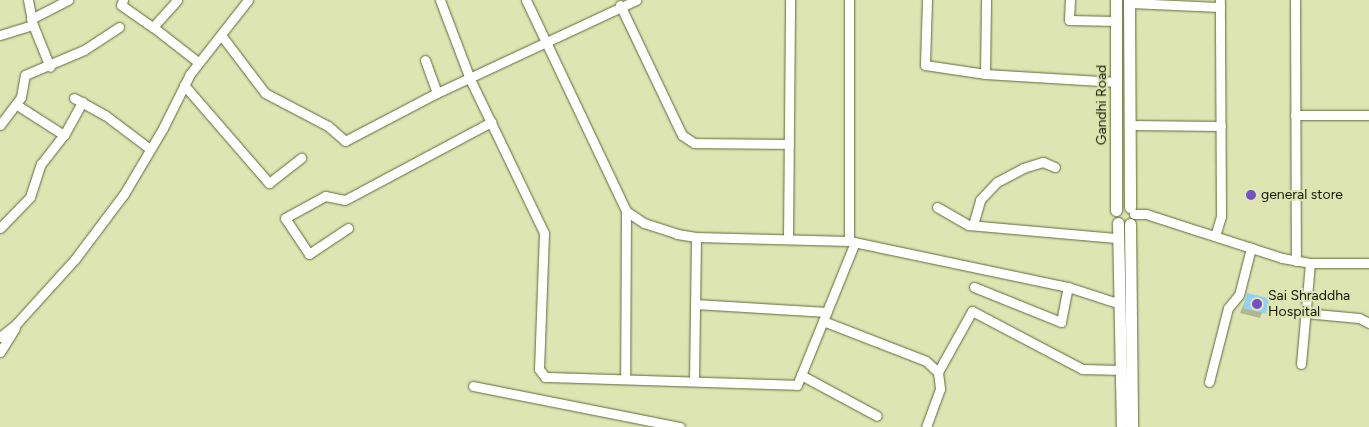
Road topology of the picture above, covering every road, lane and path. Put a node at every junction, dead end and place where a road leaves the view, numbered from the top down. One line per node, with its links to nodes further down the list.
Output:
1 (28, 0): 20 (street)
2 (68, 0): 20 (street)
3 (123, 0): 22 (street)
4 (177, 0): 22 (street)
5 (248, 0): 24 (street)
6 (440, 0): 30 (street)
7 (526, 0): 25 (street)
8 (636, 0): 18 (street)
9 (790, 0): 42 (street)
10 (849, 0): 56 (street)
11 (927, 0): 29 (street)
12 (986, 0): 29 (street)
13 (1070, 0): 19 (street)
14 (1116, 0): 19 (main road, Gandhi Road)
15 (1294, 0): 36 (street)
16 (1129, 2): 17 (street); 38 (main road, Gandhi Road)
17 (1220, 3): 40 (street)
18 (620, 5): 25 (street); 42 (street)
19 (1116, 21): 31 (main road, Gandhi Road)
20 (32, 22): 23 (street); 28 (street)
21 (119, 27): 28 (street)
22 (154, 28): 27 (street)
23 (0, 35)
24 (221, 35): 27 (street); 33 (street)
25 (543, 42): 30 (street); 47 (street)
26 (425, 60): 33 (street)
27 (198, 62): 32 (street)
28 (50, 67): 34 (street)
29 (985, 74): 31 (street)
30 (470, 79): 33 (street); 37 (street)
31 (1117, 82): 48 (main road, Gandhi Road)
32 (184, 85): 43 (street); 44 (street)
33 (437, 93)
34 (17, 105): 39 (street); 41 (street)
35 (1369, 114): 36 (street)
36 (1295, 115): 58 (street)
37 (491, 122): 51 (street); 75 (street)
38 (1130, 125): 40 (street); 48 (main road, Gandhi Road)
39 (0, 126)
40 (1221, 126): 52 (street)
41 (64, 135): 43 (street); 50 (street)
42 (789, 144): 55 (street)
43 (150, 150): 67 (street)
44 (302, 158)
45 (1055, 167): 49 (street)
46 (937, 207): 49 (street)
47 (626, 211): 53 (street); 75 (street)
48 (1128, 217): 52 (street); 54 (main road, Gandhi Road); 85 (main road, Gandhi Road)
49 (973, 225): 54 (street)
50 (0, 228)
51 (348, 228)
52 (1215, 236): 57 (street)
53 (696, 237): 55 (street); 63 (street)
54 (1118, 238): 64 (main road, Gandhi Road)
55 (788, 239): 56 (street)
56 (852, 242): 62 (street); 66 (street)
57 (1251, 248): 58 (street); 77 (street)
58 (1296, 261): 60 (street)
59 (1369, 263): 60 (street)
60 (1310, 264): 65 (street)
61 (974, 287): 62 (street)
62 (1068, 287): 64 (street)
63 (695, 304): 66 (street); 76 (street)
64 (1120, 304): 72 (main road, Gandhi Road)
65 (1305, 313): 68 (street); 71 (street)
66 (825, 316): 73 (street); 74 (street)
67 (17, 323): 69 (street); 70 (street)
68 (1369, 323)
69 (0, 337)
70 (0, 352)
71 (1300, 364)
72 (1122, 370): 73 (street); 84 (main road, Gandhi Road)
73 (938, 372): 83 (street)
74 (801, 375): 76 (street); 80 (street)
75 (625, 378): 76 (street)
76 (694, 381)
77 (1209, 382)
78 (473, 386): 79 (street)
79 (624, 416): 81 (street); 82 (street)
80 (877, 416)
81 (622, 427)
82 (680, 427)
83 (926, 427)
84 (1122, 427)
85 (1132, 427)

